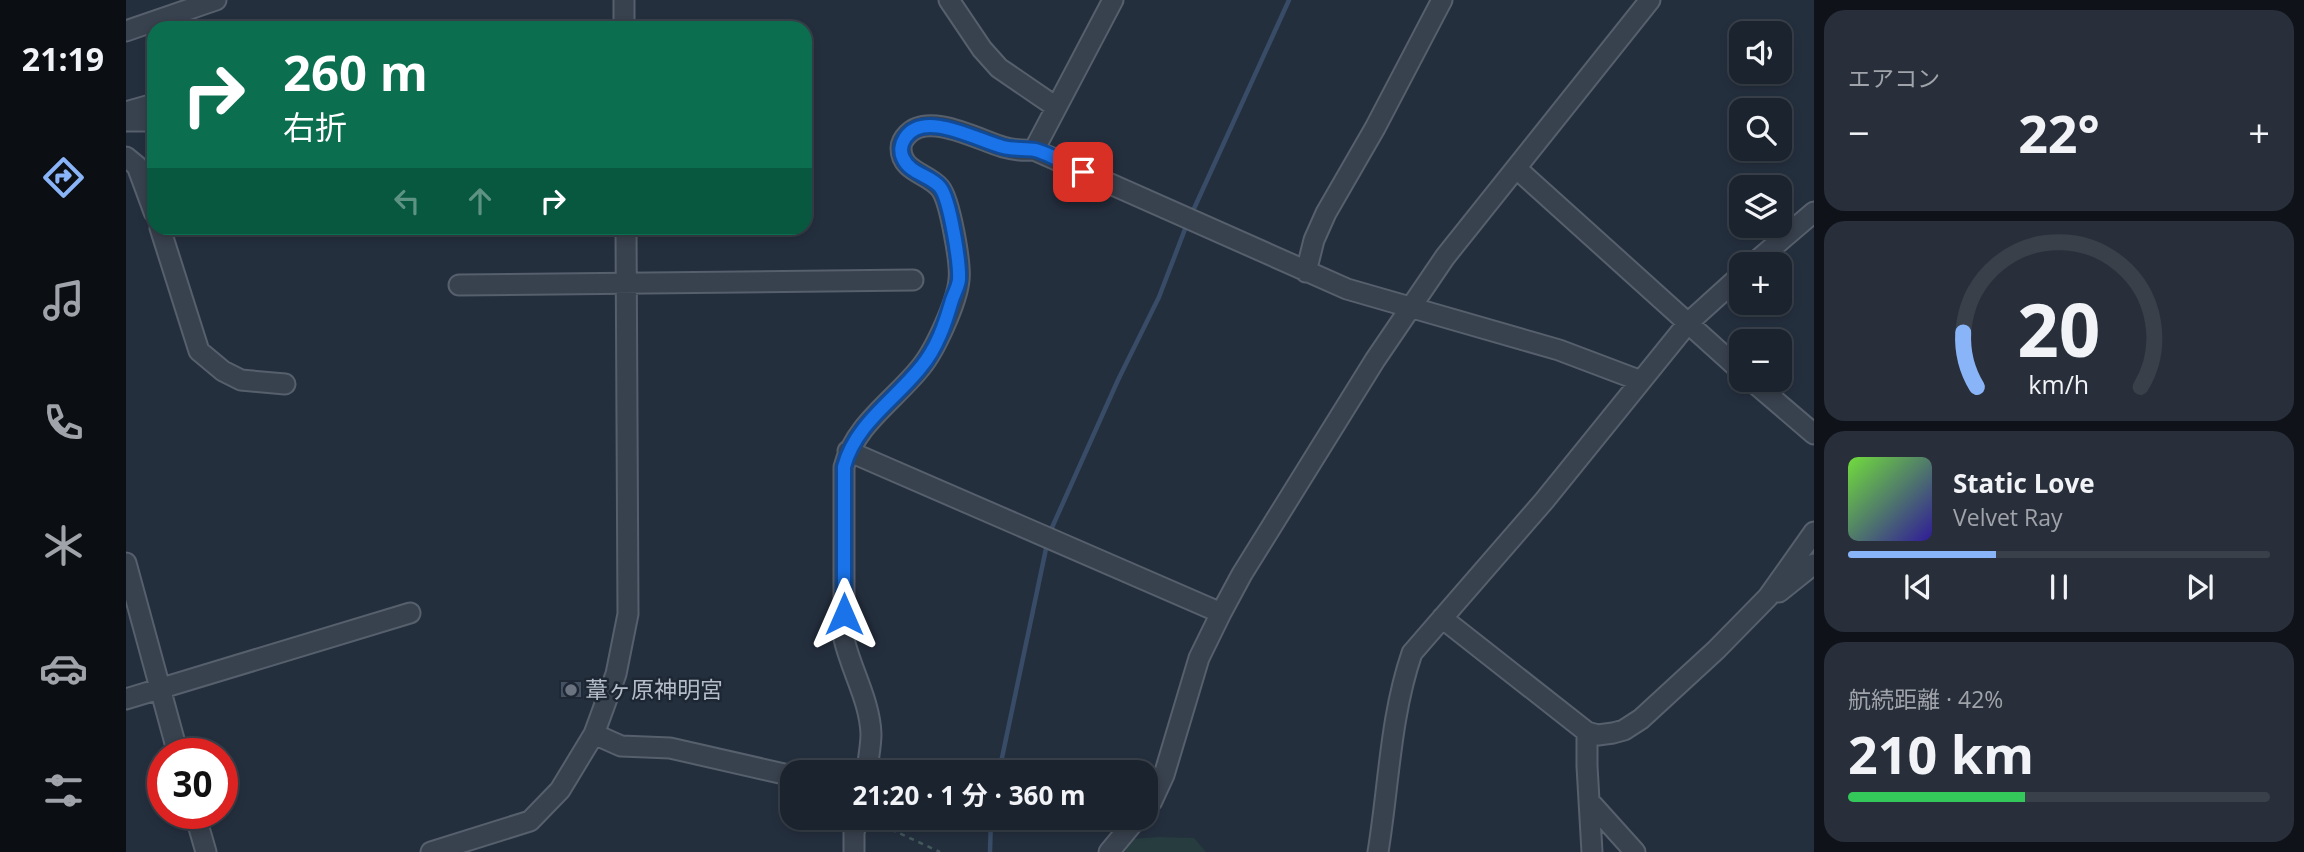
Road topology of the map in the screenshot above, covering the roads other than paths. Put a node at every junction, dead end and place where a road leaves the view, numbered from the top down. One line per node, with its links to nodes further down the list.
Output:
1 (216, 0): 7 (street)
2 (624, 0): 8 (street)
3 (949, 0): 12 (street)
4 (1113, 0): 12 (street)
5 (1442, 0): 24 (street)
6 (1650, 0): 18 (street)
7 (155, 21)
8 (624, 21)
9 (147, 24): 10 (street)
10 (126, 31)
11 (147, 106): 13 (street)
12 (1056, 107): 16 (street)
13 (126, 112)
14 (126, 121): 15 (street)
15 (147, 121)
16 (1034, 150): 24 (street); 36 (street)
17 (136, 165): 19 (street)
18 (1517, 169): 29 (street); 30 (street)
19 (147, 194)
20 (1814, 212): 23 (street)
21 (162, 235): 33 (street)
22 (626, 235): 26 (street)
23 (1767, 252)
24 (1306, 272): 29 (street)
25 (913, 280): 26 (street)
26 (626, 284): 27 (street); 47 (street)
27 (459, 285)
28 (1729, 286): 30 (street)
29 (1410, 307): 32 (street); 42 (street)
30 (1688, 323): 31 (street); 32 (street)
31 (1729, 360)
32 (1641, 381): 43 (street)
33 (285, 384)
34 (1765, 392): 35 (street)
35 (1814, 434)
36 (848, 451): 42 (street); 49 (street)
37 (1814, 532): 40 (street)
38 (126, 563): 44 (street)
39 (1814, 564): 40 (street)
40 (1768, 597): 46 (street)
41 (410, 613): 44 (street)
42 (1222, 613): 51 (street)
43 (1442, 618): 46 (street); 61 (street)
44 (159, 690): 45 (street); 48 (street)
45 (126, 699)
46 (1587, 732): 52 (street)
47 (594, 734): 50 (street); 56 (street)
48 (173, 738)
49 (868, 760)
50 (780, 773)
51 (1158, 788)
52 (1590, 802): 62 (street); 63 (street)
53 (199, 829): 57 (street)
54 (855, 830): 59 (street)
55 (1127, 830): 60 (street)
56 (468, 846): 58 (street)
57 (206, 852)
58 (431, 852)
59 (853, 852)
60 (1109, 852)
61 (1378, 852)
62 (1592, 852)
63 (1635, 852)

